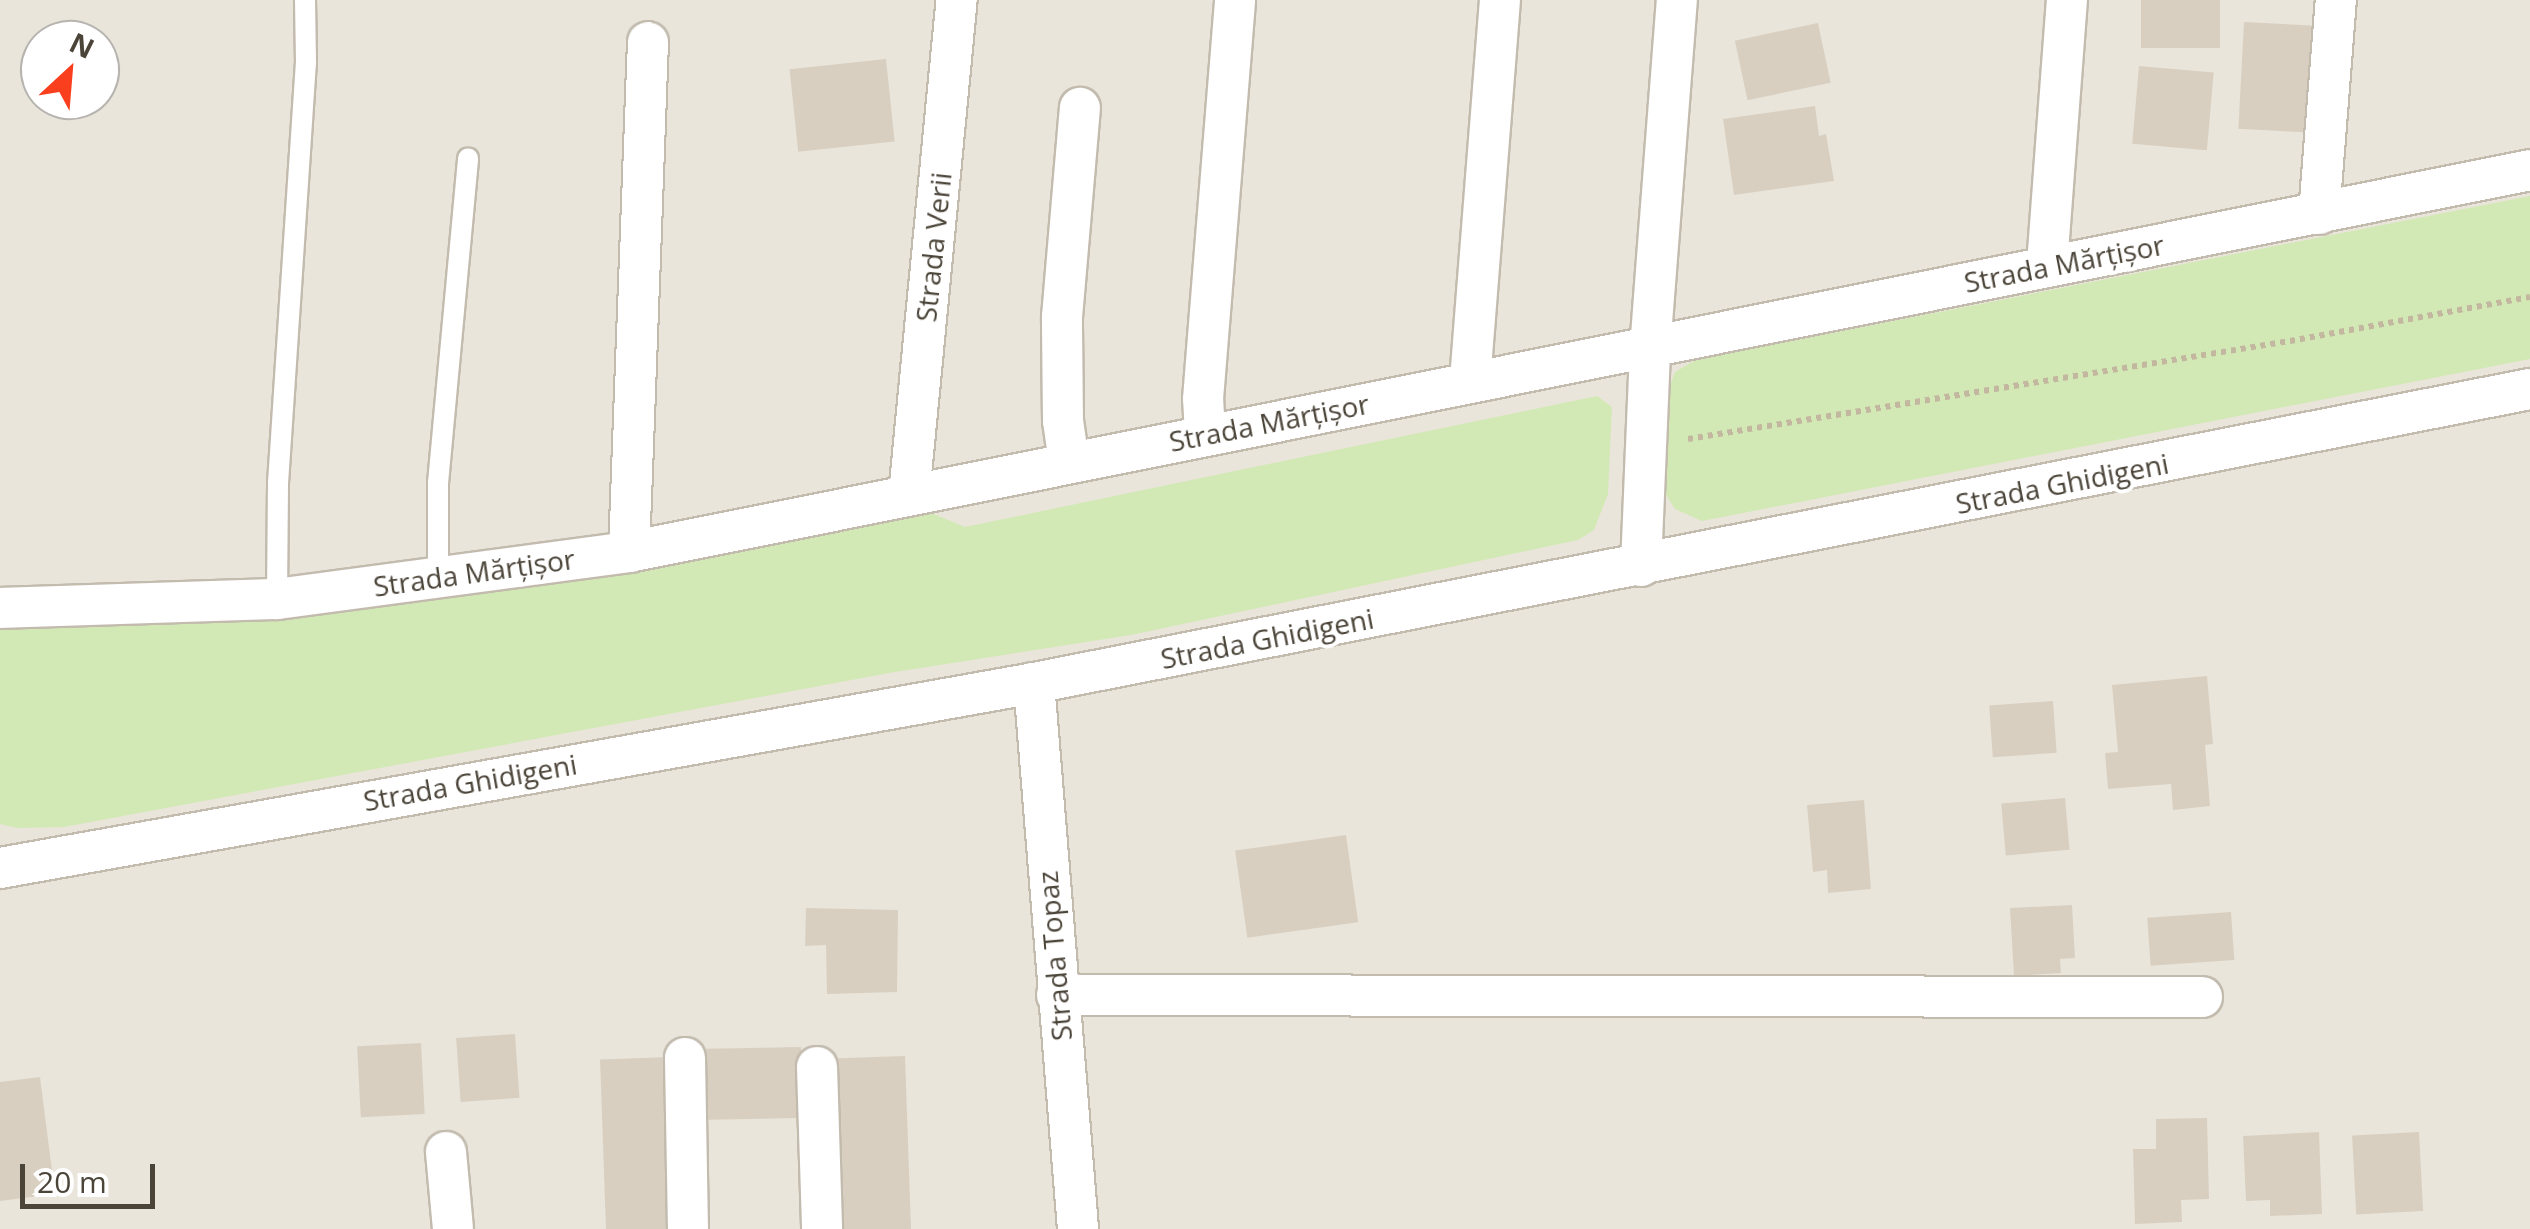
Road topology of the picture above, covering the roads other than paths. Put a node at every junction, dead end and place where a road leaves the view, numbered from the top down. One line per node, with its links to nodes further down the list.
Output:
1 (305, 0): 23 (lane)
2 (956, 0): 19 (street, Strada Verii)
3 (1236, 0): 17 (street)
4 (1500, 0): 15 (street)
5 (1677, 0): 14 (street)
6 (2067, 0): 13 (street)
7 (2336, 0): 12 (street)
8 (648, 42): 20 (street)
9 (1080, 108): 18 (street)
10 (468, 158): 22 (lane)
11 (2530, 170): 12 (street, Strada Mărțișor)
12 (2319, 214): 13 (street, Strada Mărțișor)
13 (2047, 265): 14 (street, Strada Mărțișor)
14 (1650, 349): 15 (street, Strada Mărțișor); 21 (street)
15 (1470, 381): 17 (street, Strada Mărțișor)
16 (2530, 388): 21 (street, Strada Ghidigeni)
17 (1205, 435): 18 (street, Strada Mărțișor)
18 (1069, 462): 19 (street, Strada Mărțișor)
19 (909, 494): 20 (street, Strada Mărțișor)
20 (629, 552): 22 (street, Strada Mărțișor)
21 (1640, 566): 25 (street, Strada Ghidigeni)
22 (438, 577): 23 (street, Strada Mărțișor)
23 (278, 598): 24 (street, Strada Mărțișor)
24 (0, 608)
25 (1034, 683): 26 (street, Strada Ghidigeni); 27 (street, Strada Topaz)
26 (0, 868)
27 (1056, 995): 28 (street); 35 (street, Strada Topaz)
28 (2202, 997)
29 (685, 1058): 33 (street)
30 (816, 1067): 34 (street)
31 (446, 1152): 32 (street)
32 (453, 1229)
33 (688, 1229)
34 (822, 1229)
35 (1078, 1229)

